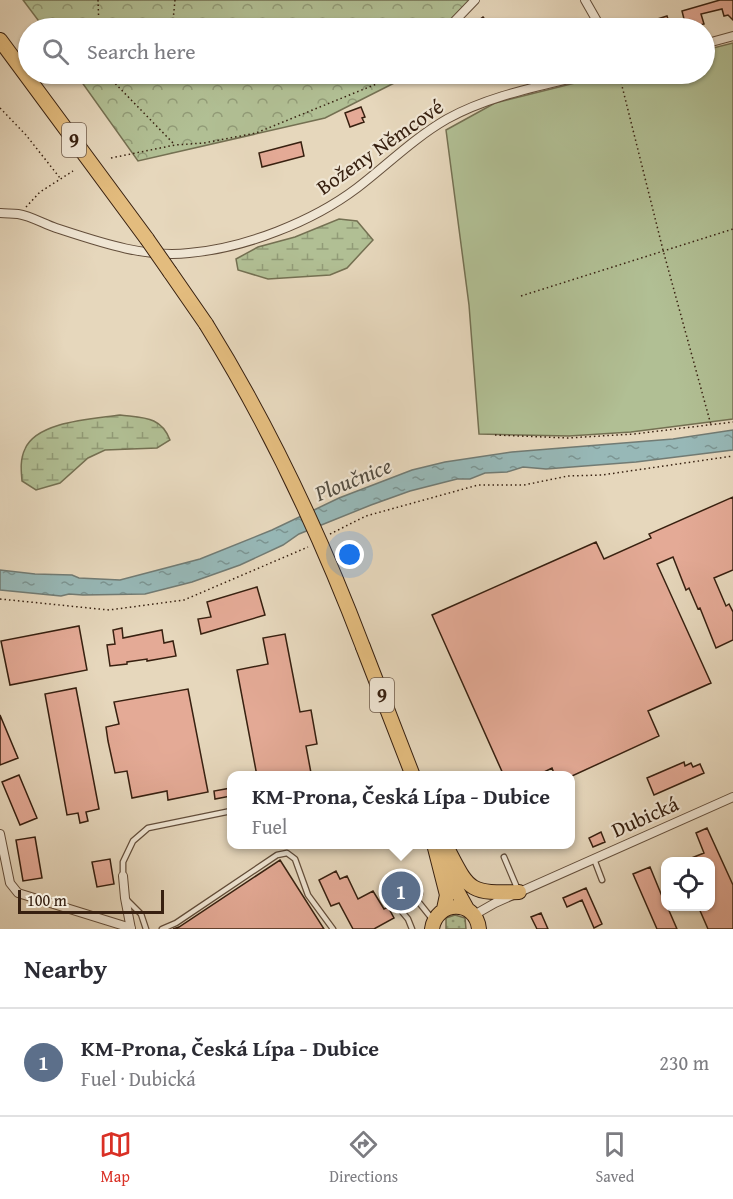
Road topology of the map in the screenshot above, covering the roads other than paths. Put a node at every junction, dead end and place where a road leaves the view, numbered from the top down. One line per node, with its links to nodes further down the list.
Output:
1 (474, 0): 3 (street)
2 (585, 0): 4 (street)
3 (457, 18)
4 (595, 18)
5 (733, 36): 7 (street)
6 (0, 40): 8 (main road, 9, bridge)
7 (715, 41)
8 (18, 64)
9 (33, 84): 12 (main road, 9, bridge)
10 (551, 84): 11 (street, Boženy Němcové)
11 (0, 213)
12 (411, 771)
13 (733, 797): 20 (street, Dubická)
14 (227, 812): 21 (lane)
15 (0, 834): 28 (street)
16 (435, 849): 25 (main road)
17 (445, 849): 26 (main road)
18 (446, 849): 23 (main road)
19 (504, 857): 23 (lane)
20 (594, 859): 22 (lane); 23 (street, Dubická)
21 (123, 876): 24 (street)
22 (602, 880)
23 (519, 892): 26 (street, Dubická)
24 (125, 898): 28 (street); 29 (lane)
25 (444, 909): 26 (main road); 27 (main road)
26 (474, 918)
27 (433, 925): 32 (lane)
28 (131, 928)
29 (146, 929)
30 (162, 929): 31 (lane)
31 (333, 929)
32 (412, 929)

